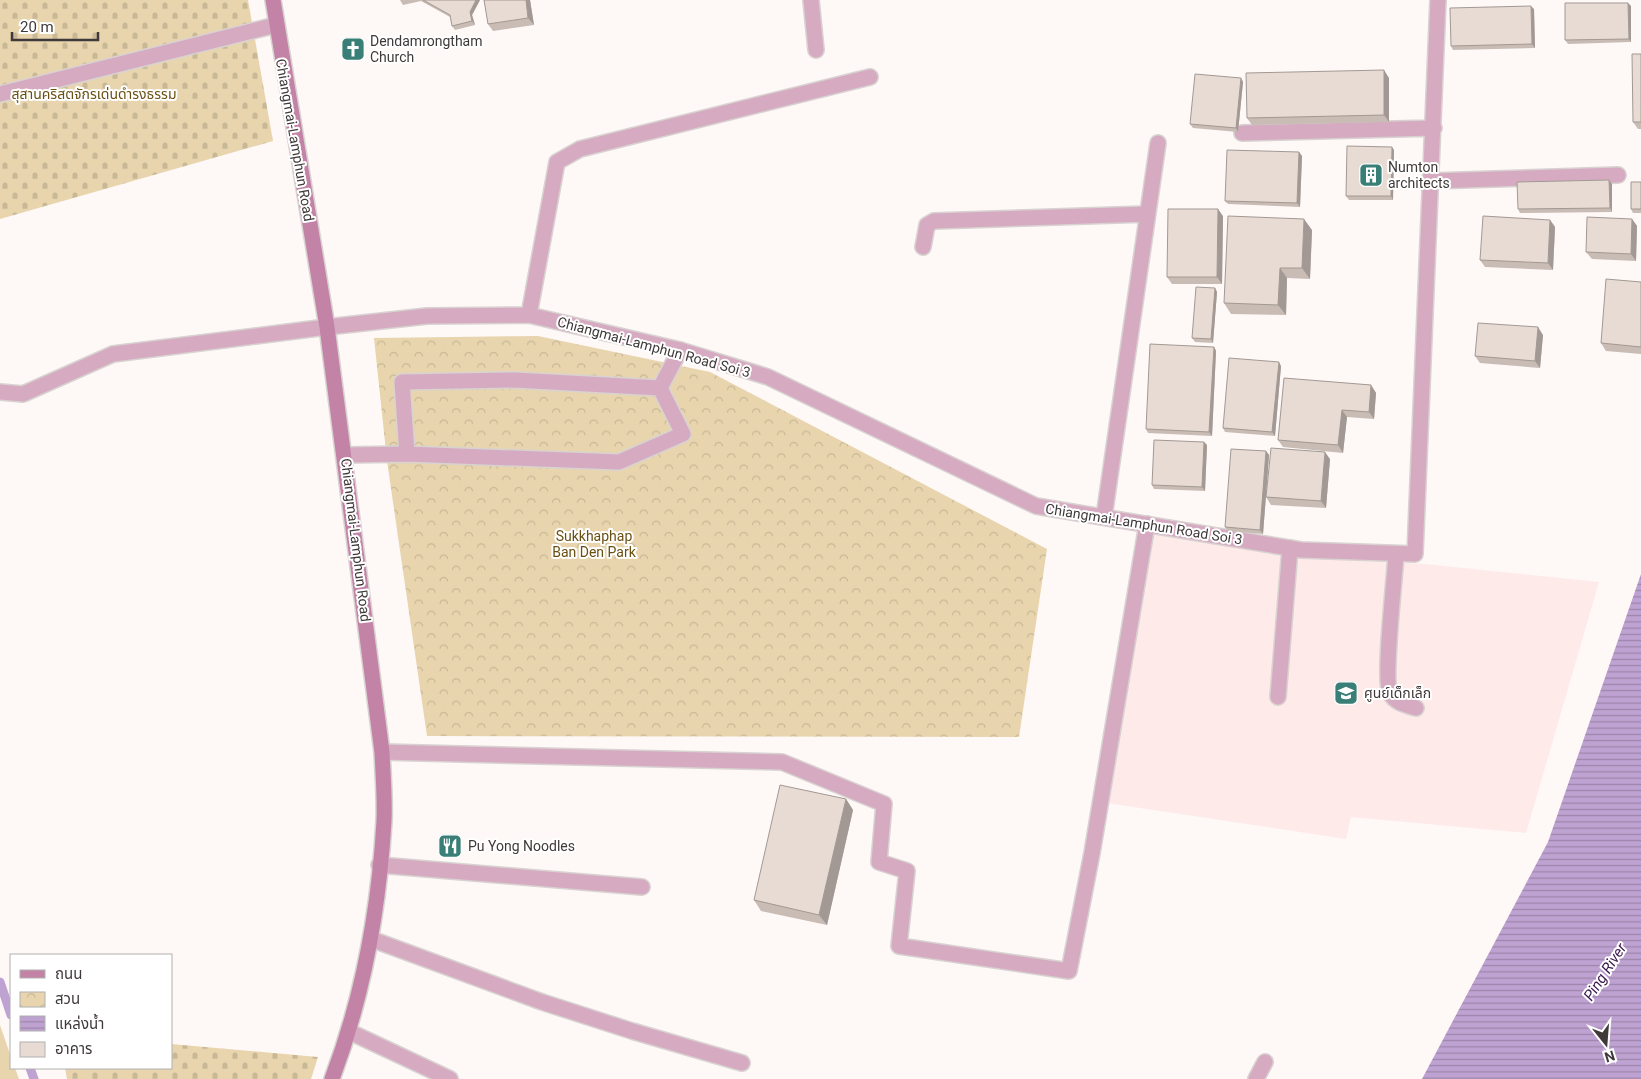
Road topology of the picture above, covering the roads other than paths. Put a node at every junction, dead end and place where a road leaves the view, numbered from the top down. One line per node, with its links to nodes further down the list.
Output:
1 (273, 0): 4 (main road, Chiangmai-Lamphun Road)
2 (811, 0): 5 (street)
3 (1438, 0): 8 (street, Chiangmai-Lamphun Road Soi 3)
4 (276, 26): 7 (street); 16 (main road, Chiangmai-Lamphun Road)
5 (816, 50)
6 (870, 77): 15 (street)
7 (0, 94)
8 (1434, 128): 9 (street); 12 (street, Chiangmai-Lamphun Road Soi 3)
9 (1242, 133)
10 (1158, 143): 13 (street)
11 (1618, 175): 12 (street)
12 (1432, 181): 25 (street, Chiangmai-Lamphun Road Soi 3)
13 (1147, 214): 14 (street); 22 (street)
14 (923, 247)
15 (529, 315): 16 (street, Chiangmai-Lamphun Road Soi 3); 17 (street, Chiangmai-Lamphun Road Soi 3)
16 (327, 326): 19 (street, Chiangmai-Lamphun Road Soi 3); 21 (main road, Chiangmai-Lamphun Road)
17 (680, 350): 18 (street); 22 (street, Chiangmai-Lamphun Road Soi 3)
18 (660, 388): 20 (street); 20 (street)
19 (0, 392)
20 (407, 454): 21 (street)
21 (345, 455): 28 (main road, Chiangmai-Lamphun Road)
22 (1104, 517): 23 (street, Chiangmai-Lamphun Road Soi 3)
23 (1146, 524): 24 (street, Chiangmai-Lamphun Road Soi 3); 28 (street)
24 (1290, 548): 25 (street, Chiangmai-Lamphun Road Soi 3); 26 (street)
25 (1396, 554): 27 (street)
26 (1278, 697)
27 (1416, 708)
28 (382, 752): 29 (main road, Chiangmai-Lamphun Road)
29 (379, 865): 30 (street); 31 (main road, Chiangmai-Lamphun Road)
30 (642, 887)
31 (371, 938): 32 (main road, Chiangmai-Lamphun Road); 34 (street)
32 (350, 1032): 35 (street); 36 (main road, Chiangmai-Lamphun Road)
33 (1265, 1062): 38 (street)
34 (742, 1063)
35 (426, 1074): 37 (street)
36 (332, 1079)
37 (450, 1079)
38 (1256, 1079)

